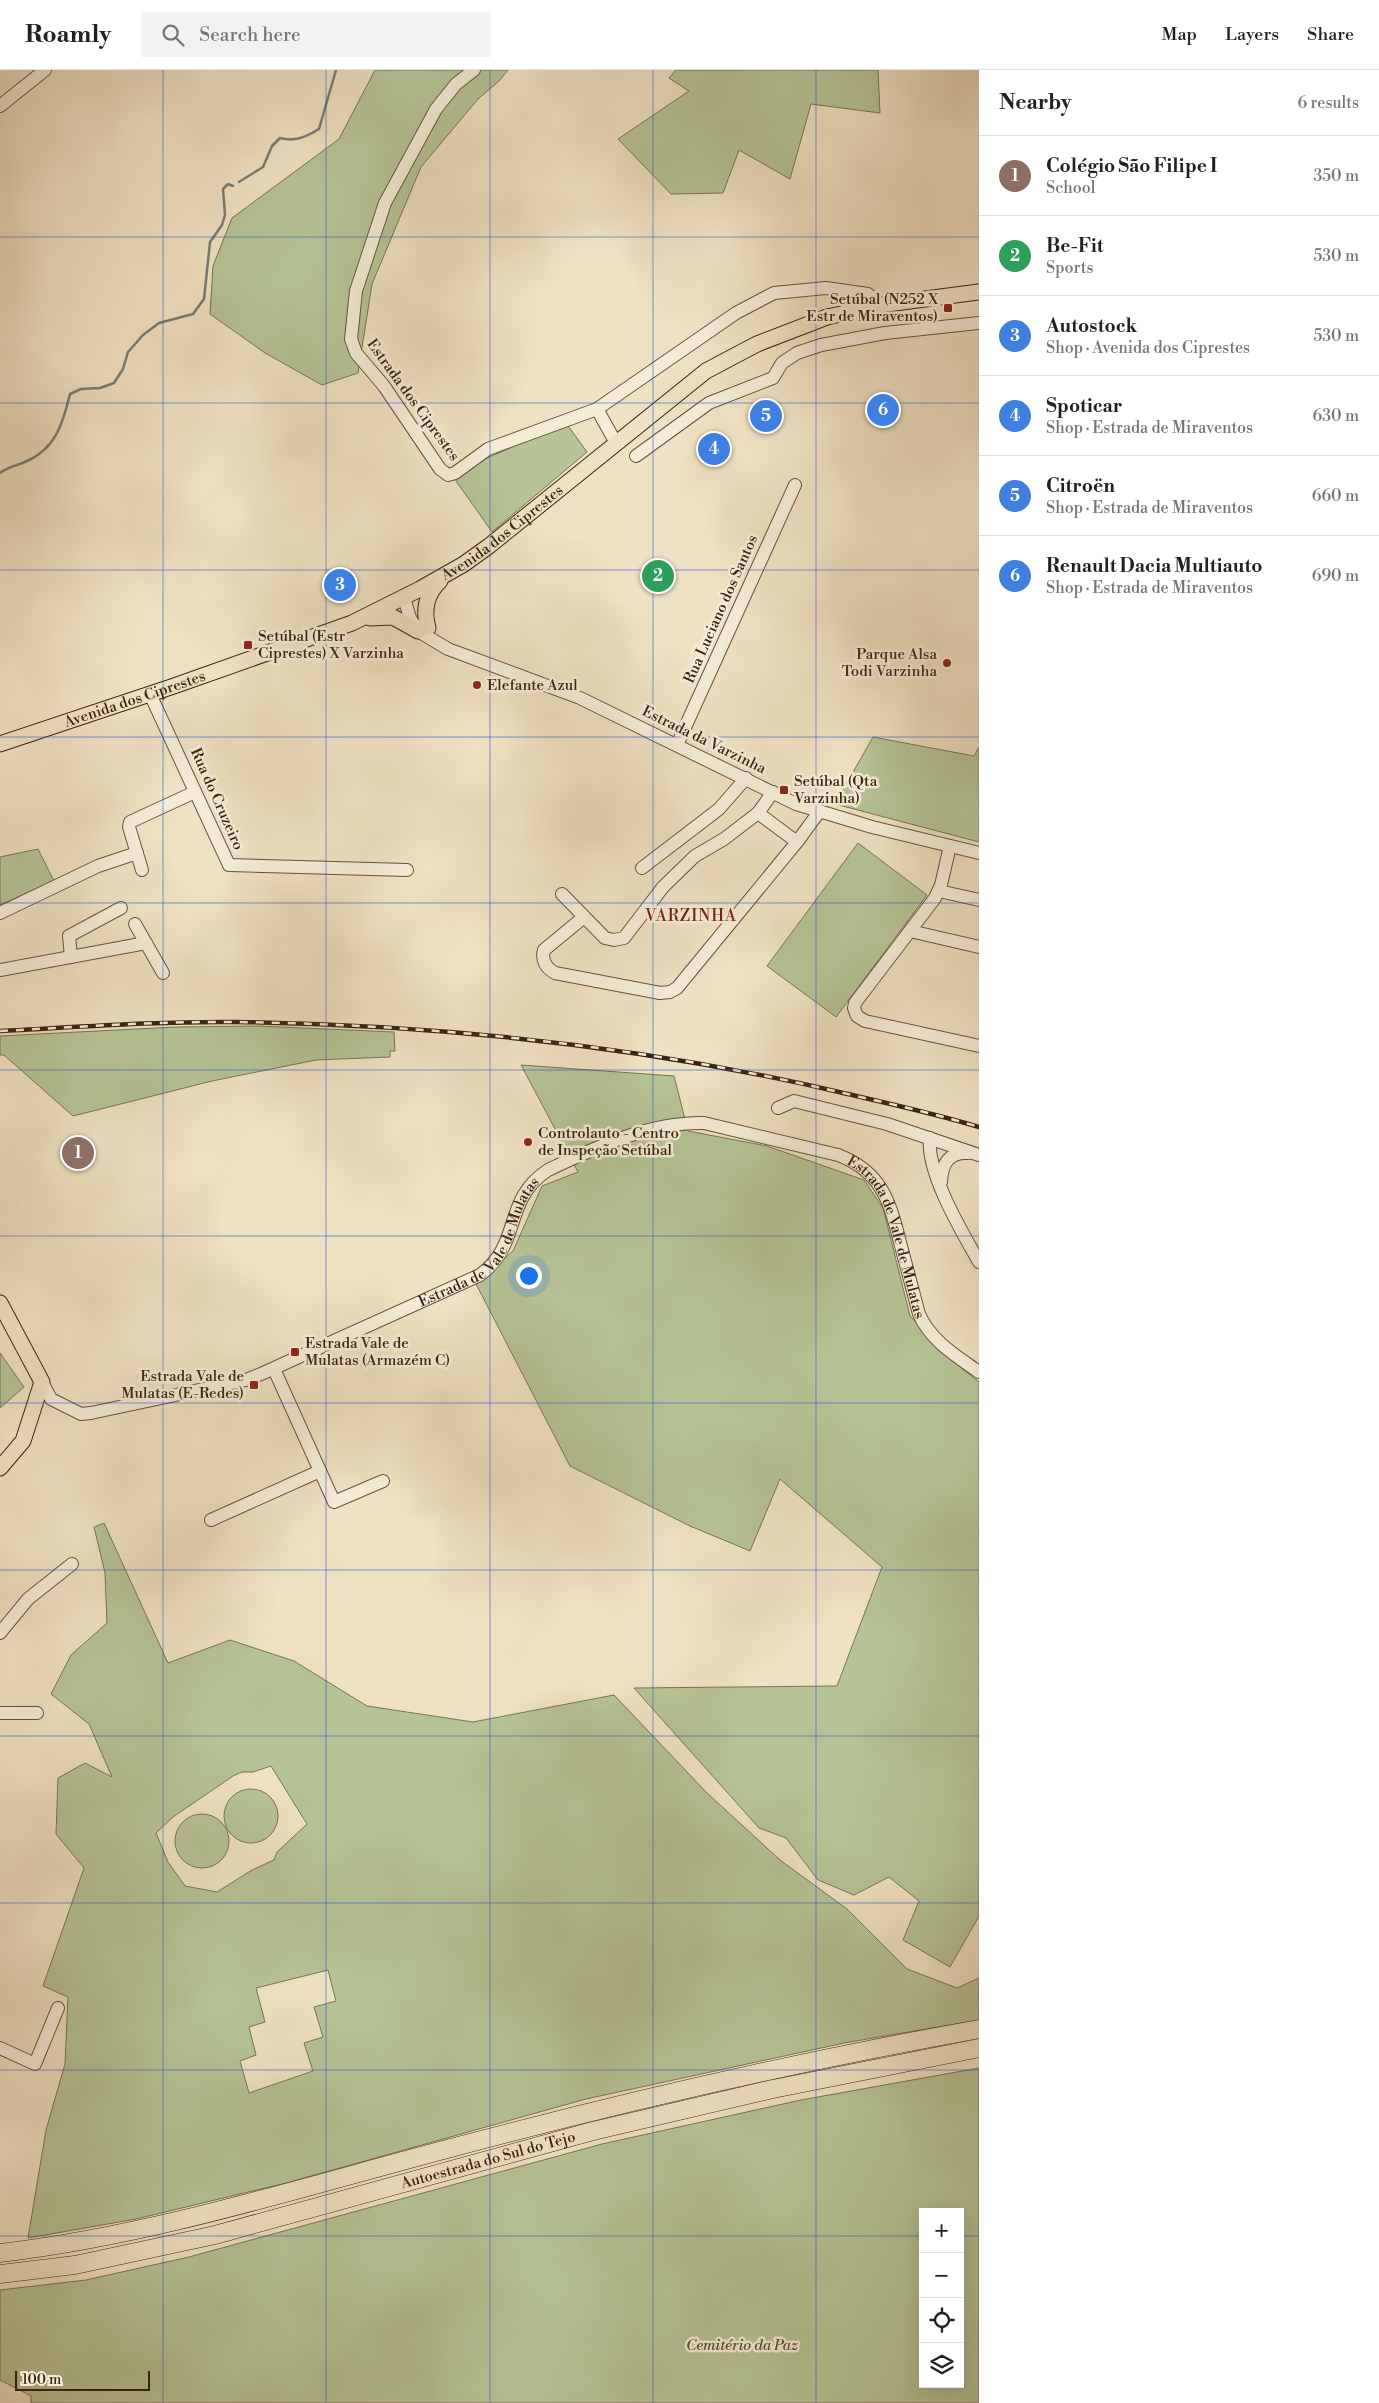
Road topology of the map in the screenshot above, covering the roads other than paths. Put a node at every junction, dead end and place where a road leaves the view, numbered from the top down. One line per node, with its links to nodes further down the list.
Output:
1 (45, 70): 3 (street)
2 (474, 70): 7 (street, Estrada dos Ciprestes)
3 (0, 106)
4 (979, 292): 5 (main road, Avenida dos Ciprestes)
5 (880, 305): 7 (street, Estrada dos Ciprestes); 8 (main road, Avenida dos Ciprestes)
6 (979, 323): 9 (street)
7 (597, 409): 8 (street)
8 (616, 443): 11 (main road, Avenida dos Ciprestes)
9 (636, 456)
10 (795, 485): 17 (street, Rua Luciano dos Santos)
11 (448, 574): 12 (main road, Avenida dos Ciprestes); 14 (main road)
12 (404, 598): 13 (main road, Avenida dos Ciprestes); 14 (street)
13 (352, 623): 14 (main road); 15 (main road, Avenida dos Ciprestes)
14 (423, 629): 17 (street, Estrada da Varzinha)
15 (150, 694): 16 (main road, Avenida dos Ciprestes); 19 (street, Rua do Cruzeiro)
16 (0, 744)
17 (677, 745): 18 (street, Estrada da Varzinha)
18 (746, 778): 20 (street, Estrada da Varzinha); 27 (street)
19 (196, 792): 25 (street); 29 (street, Rua do Cruzeiro)
20 (772, 792): 21 (street, Estrada da Varzinha); 22 (street)
21 (819, 812): 23 (street); 24 (street, Estrada da Varzinha)
22 (758, 813): 23 (street); 35 (street)
23 (797, 842): 35 (street)
24 (950, 846): 26 (street, Estrada da Varzinha); 30 (street)
25 (137, 853): 28 (street); 34 (street)
26 (979, 853)
27 (642, 868)
28 (142, 870)
29 (407, 870)
30 (939, 891): 32 (street); 37 (street)
31 (562, 894): 35 (street)
32 (979, 900)
33 (121, 908): 40 (street)
34 (0, 913)
35 (584, 917)
36 (135, 924): 38 (street)
37 (910, 931): 39 (street); 43 (street)
38 (146, 943): 40 (street); 42 (street)
39 (979, 947)
40 (72, 957): 41 (street)
41 (0, 970)
42 (163, 973)
43 (979, 1046)
44 (778, 1108): 45 (street)
45 (930, 1138): 46 (street); 47 (street)
46 (976, 1154): 47 (street)
47 (940, 1185): 48 (street)
48 (979, 1262)
49 (0, 1302): 52 (main road, Estrada de Vale de Mulatas)
50 (274, 1369): 51 (street, Estrada de Vale de Mulatas); 52 (street, Estrada de Vale de Mulatas); 54 (street)
51 (979, 1372)
52 (42, 1382): 53 (main road)
53 (0, 1468)
54 (320, 1471): 55 (street); 56 (street)
55 (383, 1481)
56 (211, 1520)
57 (72, 1564): 58 (street)
58 (0, 1633)
59 (0, 1713): 60 (street)
60 (37, 1713)
61 (58, 2008): 63 (street)
62 (979, 2029): 65 (highway, Autoestrada do Sul do Tejo)
63 (0, 2048)
64 (979, 2048): 66 (highway, Autoestrada do Sul do Tejo)
65 (0, 2253)
66 (0, 2274)

